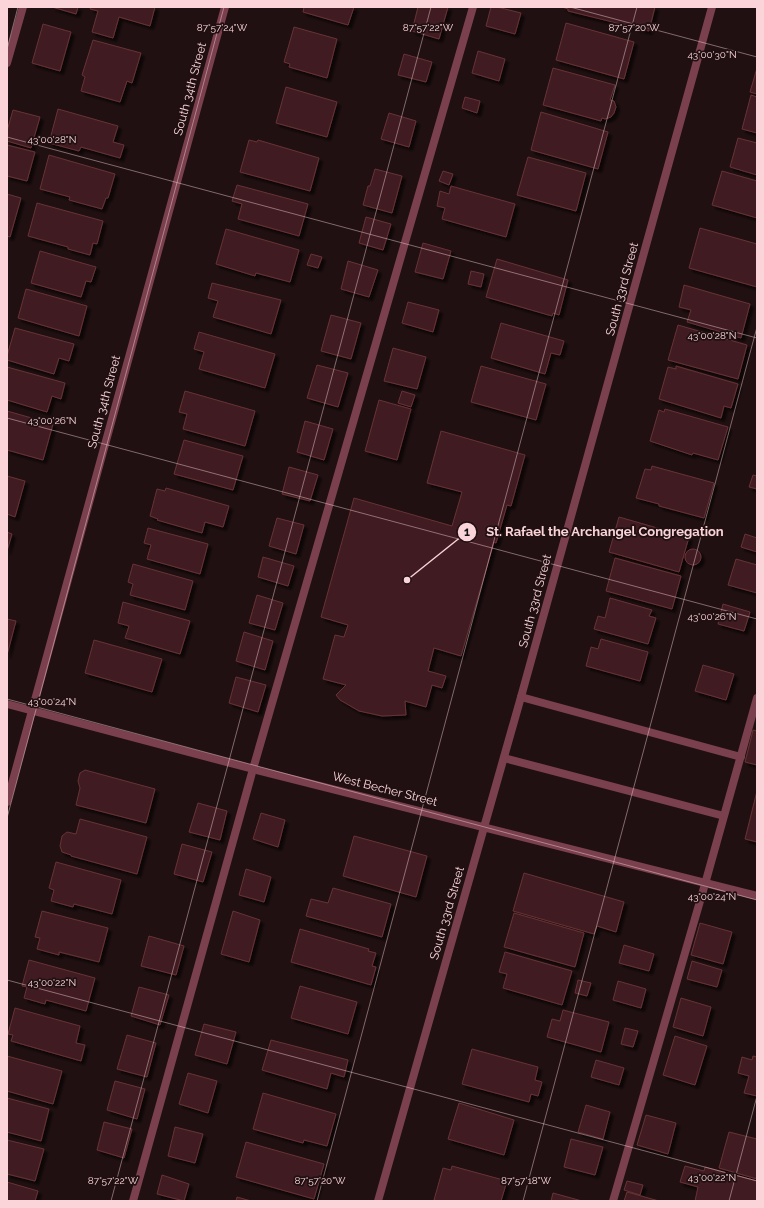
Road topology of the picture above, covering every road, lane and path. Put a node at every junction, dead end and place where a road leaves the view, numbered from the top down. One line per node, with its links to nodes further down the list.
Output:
1 (23, 7): 5 (street)
2 (225, 7): 9 (street, South 34th Street)
3 (472, 7): 12 (street)
4 (712, 7): 6 (street, South 33rd Street)
5 (7, 63)
6 (521, 697): 10 (street); 11 (street, South 33rd Street)
7 (757, 698): 10 (street)
8 (7, 704): 9 (street, West Becher Street)
9 (32, 711): 12 (street, West Becher Street); 13 (street, South 34th Street)
10 (741, 757): 14 (street)
11 (504, 758): 14 (street); 15 (street, South 33rd Street)
12 (253, 769): 15 (street, West Becher Street); 18 (street)
13 (7, 802)
14 (724, 816): 16 (street)
15 (484, 827): 16 (street, West Becher Street); 19 (street, South 33rd Street)
16 (705, 884): 17 (street, West Becher Street); 20 (street)
17 (757, 896)
18 (133, 1201)
19 (378, 1201)
20 (612, 1201)

